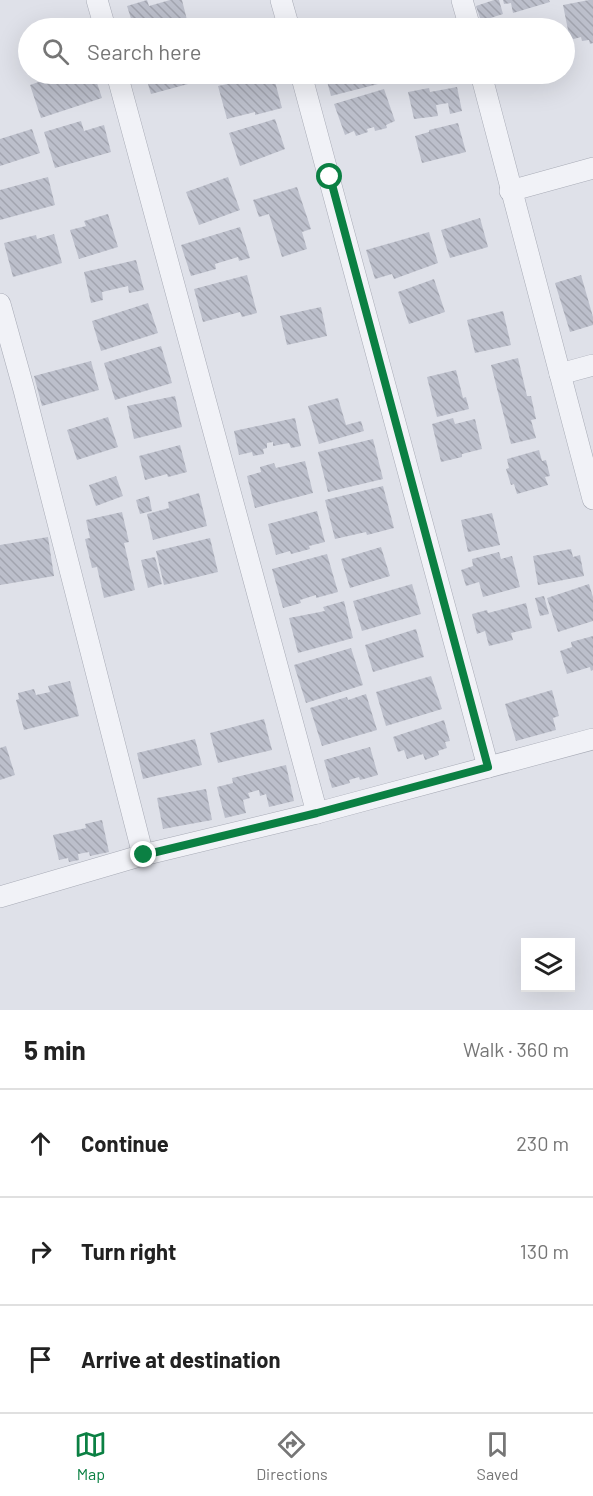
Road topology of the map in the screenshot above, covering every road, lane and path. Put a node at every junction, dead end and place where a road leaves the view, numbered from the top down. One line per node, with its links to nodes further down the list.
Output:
1 (97, 0): 4 (street)
2 (281, 0): 5 (street)
3 (462, 0): 6 (street)
4 (102, 18)
5 (286, 18)
6 (467, 18)
7 (120, 84): 18 (street)
8 (304, 84): 17 (street)
9 (483, 84): 11 (street)
10 (593, 168): 11 (street)
11 (510, 191): 14 (street)
12 (0, 304): 19 (street)
13 (593, 365): 14 (street)
14 (560, 374): 15 (street)
15 (593, 499)
16 (593, 739): 17 (street)
17 (488, 767): 18 (street)
18 (317, 813): 19 (street)
19 (144, 855): 20 (street)
20 (0, 897)

